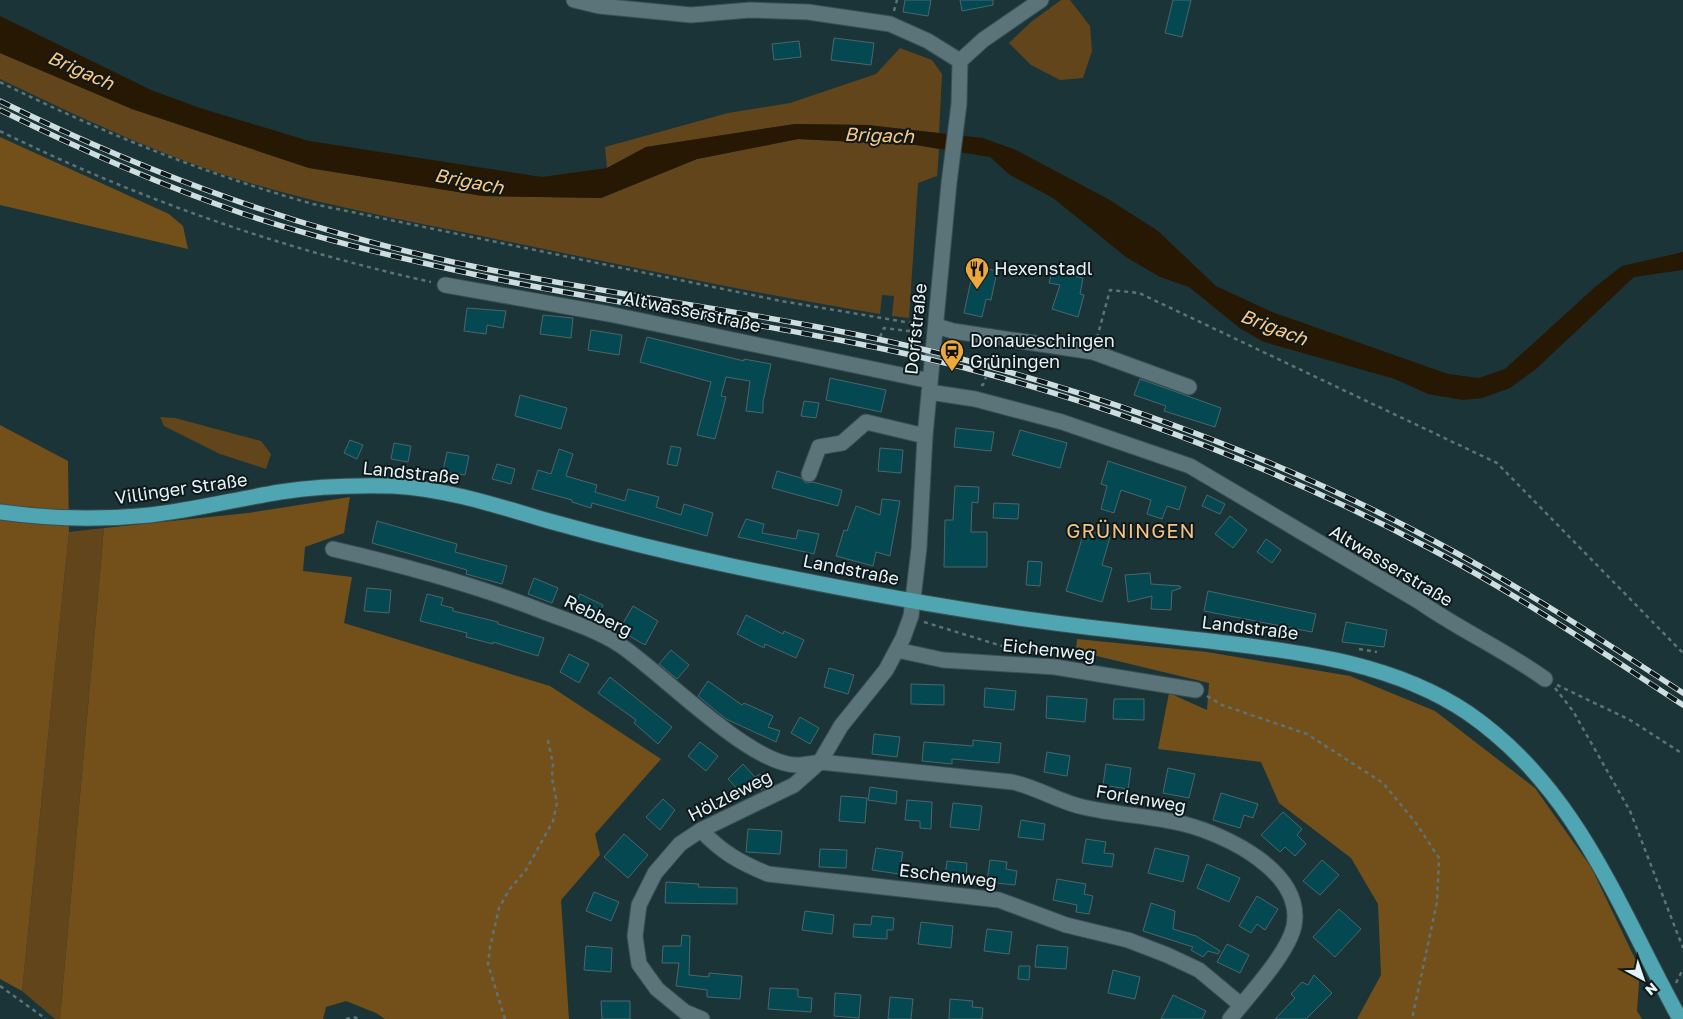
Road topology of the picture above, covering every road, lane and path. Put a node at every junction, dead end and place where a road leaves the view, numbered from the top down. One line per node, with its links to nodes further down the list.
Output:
1 (574, 0): 3 (street)
2 (1041, 0): 4 (street)
3 (750, 5): 4 (street)
4 (960, 61): 8 (street, Dorfstraße)
5 (0, 82): 9 (path)
6 (0, 131): 7 (path)
7 (445, 285): 14 (street, Altwasserstraße)
8 (936, 326): 10 (street); 14 (street, Dorfstraße)
9 (880, 337)
10 (1093, 352): 13 (street); 25 (path)
11 (986, 377): 12 (path)
12 (984, 382)
13 (1189, 386)
14 (930, 387): 15 (street, Dorfstraße); 26 (street, Altwasserstraße)
15 (925, 436): 16 (street); 20 (street, Dorfstraße)
16 (809, 474)
17 (337, 485): 18 (main road, Villinger Straße); 20 (main road, Landstraße)
18 (0, 512)
19 (333, 549): 30 (street, Rebberg)
20 (912, 608): 22 (street, Hölzleweg); 23 (path); 42 (main road, Landstraße)
21 (1360, 645): 24 (path)
22 (897, 650): 27 (street, Eichenweg); 30 (street, Hölzleweg)
23 (1049, 651)
24 (1377, 652)
25 (1683, 652)
26 (1545, 679): 29 (path); 32 (path)
27 (1196, 690): 41 (path)
28 (547, 736): 38 (path)
29 (1683, 754)
30 (820, 762): 31 (street, Hölzleweg); 34 (street, Forlenweg)
31 (702, 830): 34 (street, Eschenweg); 39 (street, Hölzleweg)
32 (1683, 948)
33 (0, 986): 35 (path)
34 (1240, 1005): 40 (street, Forlenweg)
35 (46, 1019)
36 (346, 1019): 37 (path)
37 (361, 1019)
38 (505, 1019)
39 (702, 1019)
40 (1230, 1019)
41 (1412, 1019)
42 (1680, 1019)

